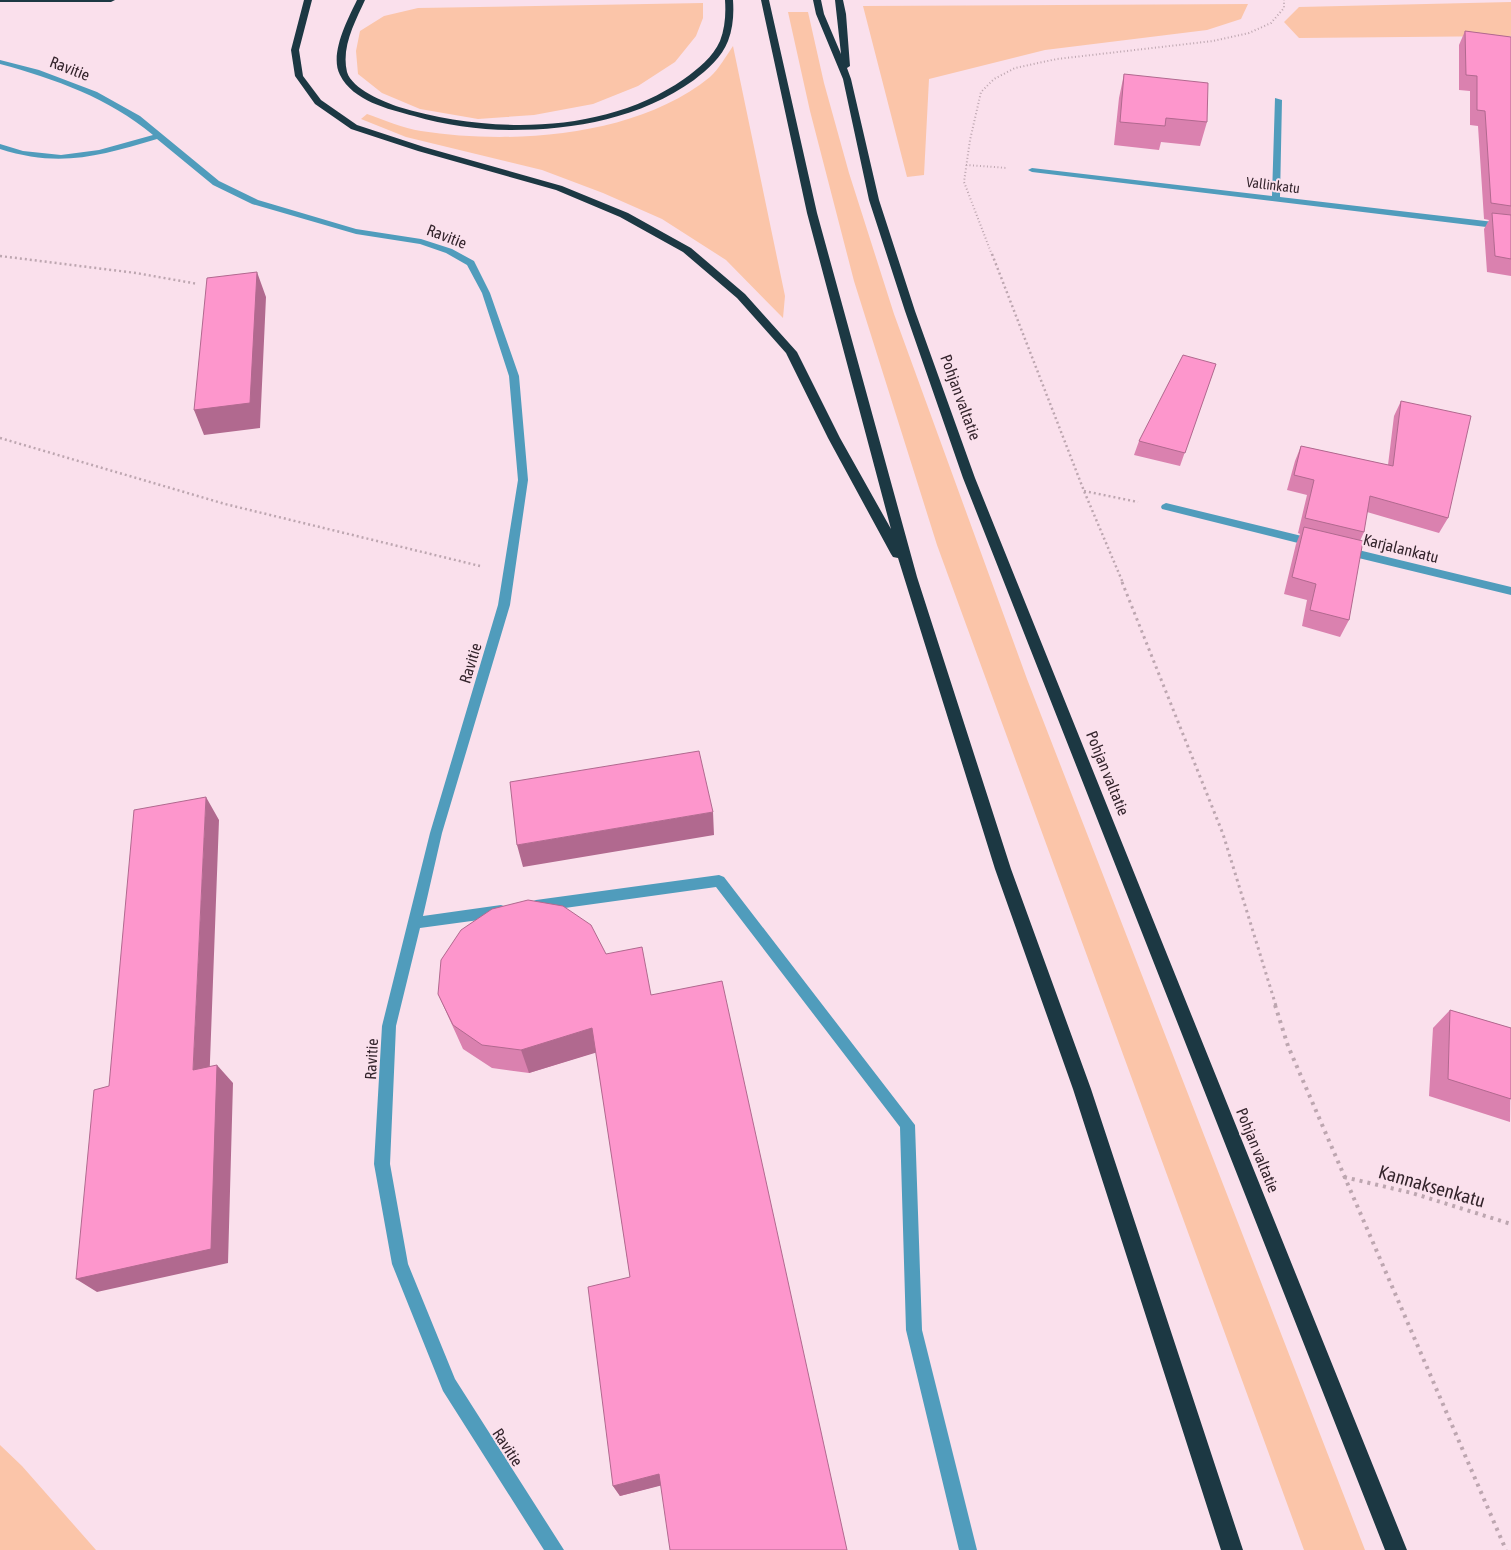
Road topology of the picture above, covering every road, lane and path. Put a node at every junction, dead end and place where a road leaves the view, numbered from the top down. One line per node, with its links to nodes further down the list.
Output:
1 (0, 0): 2 (highway)
2 (111, 0)
3 (308, 0): 25 (highway)
4 (361, 0): 5 (highway)
5 (729, 0)
6 (765, 0): 25 (highway)
7 (839, 0): 11 (highway)
8 (1284, 0): 15 (path)
9 (818, 7): 11 (highway, Pohjan valtatie)
10 (0, 62): 13 (street, Ravitie)
11 (847, 79): 33 (highway, Pohjan valtatie)
12 (1278, 100): 17 (street)
13 (158, 136): 14 (street); 24 (street, Ravitie)
14 (0, 146)
15 (966, 165): 16 (path); 22 (path)
16 (1032, 170): 17 (street, Vallinkatu)
17 (1276, 199): 18 (street, Vallinkatu)
18 (1511, 227)
19 (0, 256): 20 (path)
20 (198, 284)
21 (0, 438): 24 (path)
22 (1084, 491): 23 (path); 28 (path)
23 (1166, 507): 26 (street, Karjalankatu)
24 (509, 573): 27 (street, Ravitie)
25 (910, 577): 32 (highway)
26 (1511, 591)
27 (414, 923): 30 (street, Ravitie); 31 (street)
28 (1344, 1177): 29 (path, Kannaksenkatu); 34 (path)
29 (1511, 1224)
30 (555, 1550)
31 (968, 1550)
32 (1232, 1550)
33 (1396, 1550)
34 (1506, 1550)

